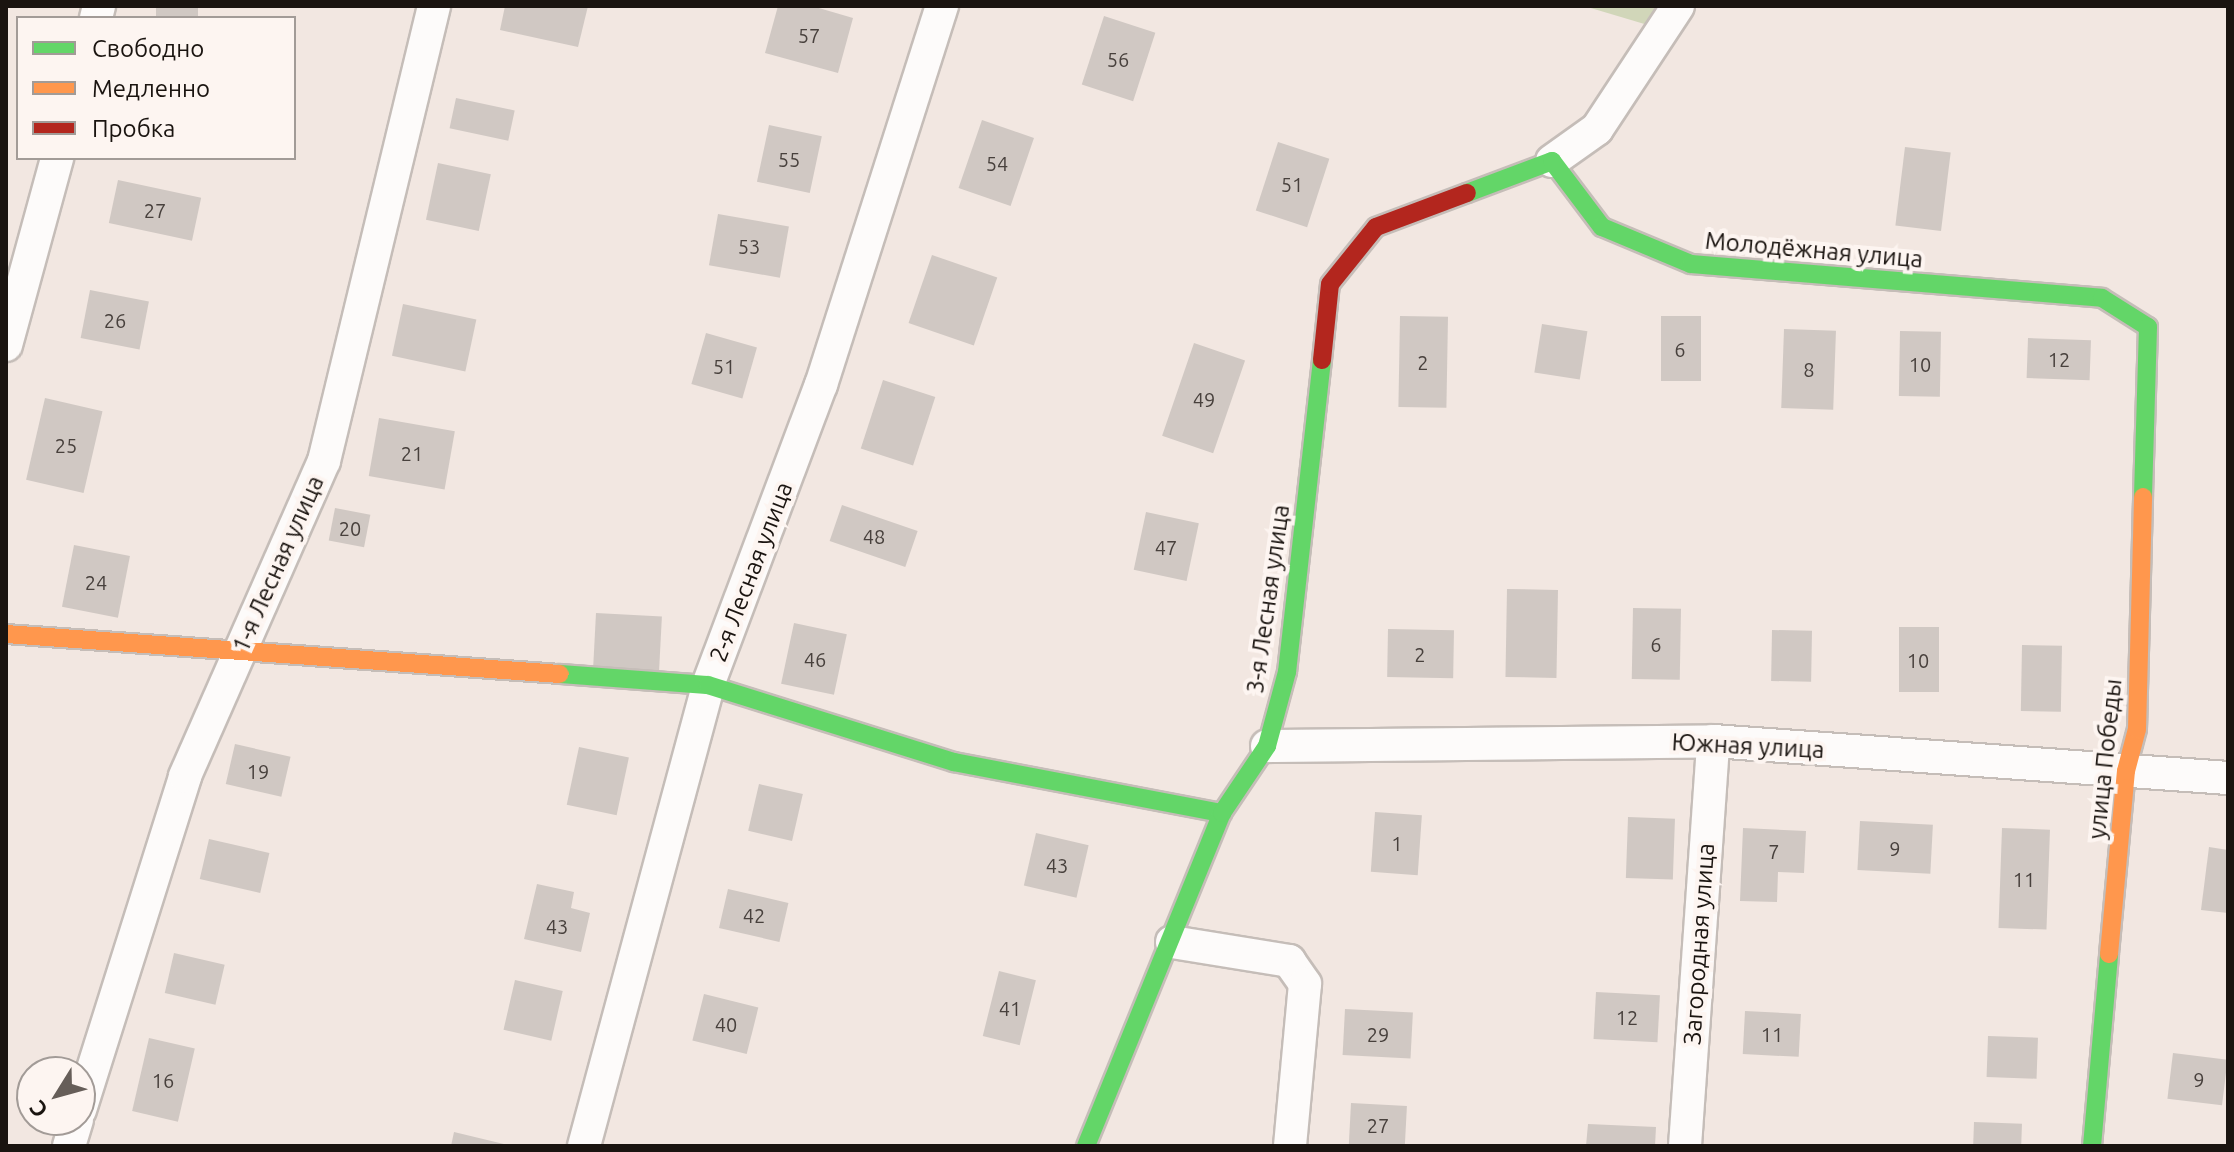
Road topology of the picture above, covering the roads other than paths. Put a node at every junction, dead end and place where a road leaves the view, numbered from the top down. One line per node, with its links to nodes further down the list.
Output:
1 (434, 6): 9 (street, 1-я Лесная улица)
2 (942, 6): 10 (street, 2-я Лесная улица)
3 (1678, 6): 5 (street)
4 (56, 160): 7 (street)
5 (1552, 161): 6 (street, Молодёжная улица); 12 (street, 3-я Лесная улица)
6 (2148, 327): 13 (street, улица Победы)
7 (6, 345)
8 (6, 634): 9 (street)
9 (239, 650): 10 (street); 17 (street, 1-я Лесная улица)
10 (708, 685): 15 (street); 18 (street, 2-я Лесная улица)
11 (1713, 741): 12 (street, Южная улица); 13 (street, Южная улица); 21 (street, Загородная улица)
12 (1267, 746): 15 (street, 3-я Лесная улица)
13 (2126, 771): 14 (street, Южная улица); 22 (street, улица Победы)
14 (2228, 778)
15 (1222, 813): 16 (street, 3-я Лесная улица)
16 (1172, 942): 19 (street, 3-я Лесная улица); 20 (street)
17 (96, 1059)
18 (584, 1146)
19 (1086, 1146)
20 (1290, 1146)
21 (1685, 1146)
22 (2092, 1146)

